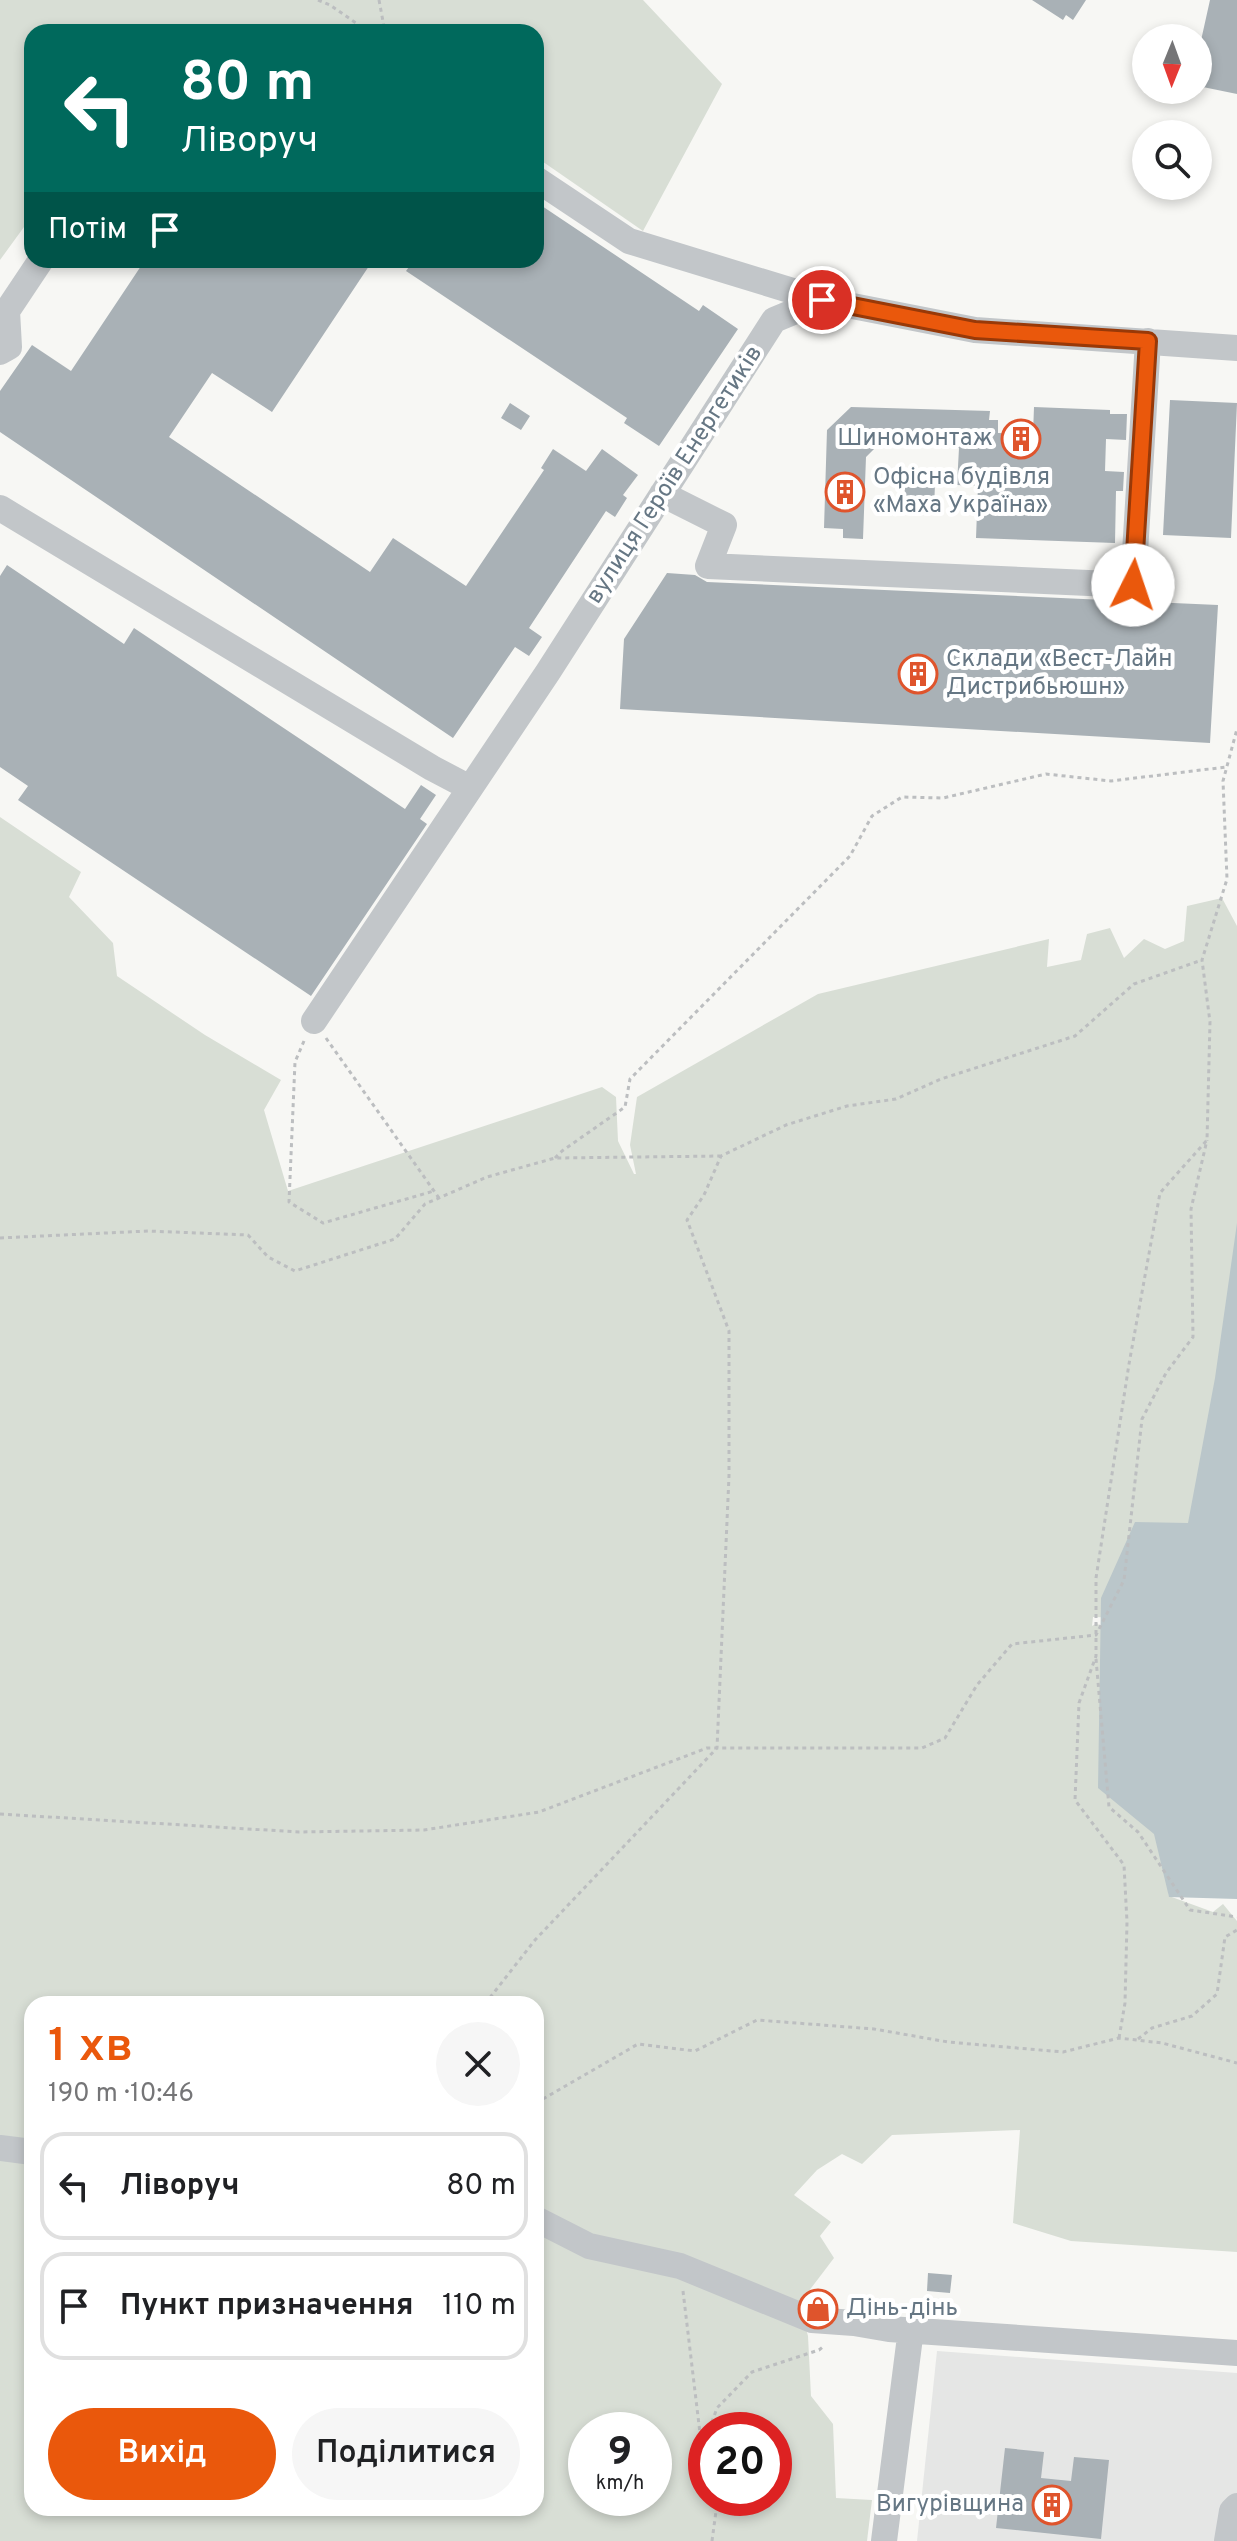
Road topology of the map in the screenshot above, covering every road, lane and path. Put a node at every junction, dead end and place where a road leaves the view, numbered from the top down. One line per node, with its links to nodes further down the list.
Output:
1 (318, 0): 3 (path)
2 (379, 0): 4 (path)
3 (357, 24)
4 (384, 24)
5 (544, 184): 7 (street)
6 (36, 268): 10 (street)
7 (822, 300): 8 (street); 11 (street, вулиця Героїв Енергетиків)
8 (1148, 341): 9 (street); 11 (street)
9 (1237, 348)
10 (0, 352)
11 (662, 494): 15 (street, вулиця Героїв Енергетиків)
12 (0, 508): 15 (street)
13 (1237, 729): 14 (path)
14 (1226, 767): 16 (path); 20 (path)
15 (470, 788): 17 (street, вулиця Героїв Енергетиків)
16 (1202, 960): 18 (path); 19 (path)
17 (314, 1021): 21 (path); 21 (path)
18 (1207, 1140): 24 (path); 24 (path)
19 (721, 1156): 20 (path); 26 (path)
20 (555, 1158): 22 (path)
21 (434, 1191): 22 (path)
22 (439, 1198): 23 (path)
23 (0, 1238)
24 (1096, 1635): 25 (path); 26 (path)
25 (1096, 1656): 28 (path); 31 (path)
26 (717, 1748): 27 (path); 30 (path)
27 (0, 1814)
28 (1237, 1917)
29 (1237, 1930): 32 (path)
30 (491, 1996)
31 (1119, 2038): 32 (path); 34 (path)
32 (1135, 2040): 33 (path)
33 (1237, 2063)
34 (544, 2098)
35 (0, 2148): 36 (street)
36 (24, 2151)
37 (544, 2223): 38 (street)
38 (680, 2266): 39 (street); 42 (path)
39 (854, 2323): 40 (street); 43 (path)
40 (897, 2325): 41 (street); 47 (street)
41 (1237, 2353)
42 (697, 2412)
43 (716, 2412)
44 (1237, 2506): 48 (street)
45 (715, 2516): 46 (path)
46 (712, 2541)
47 (884, 2541)
48 (1227, 2541)

